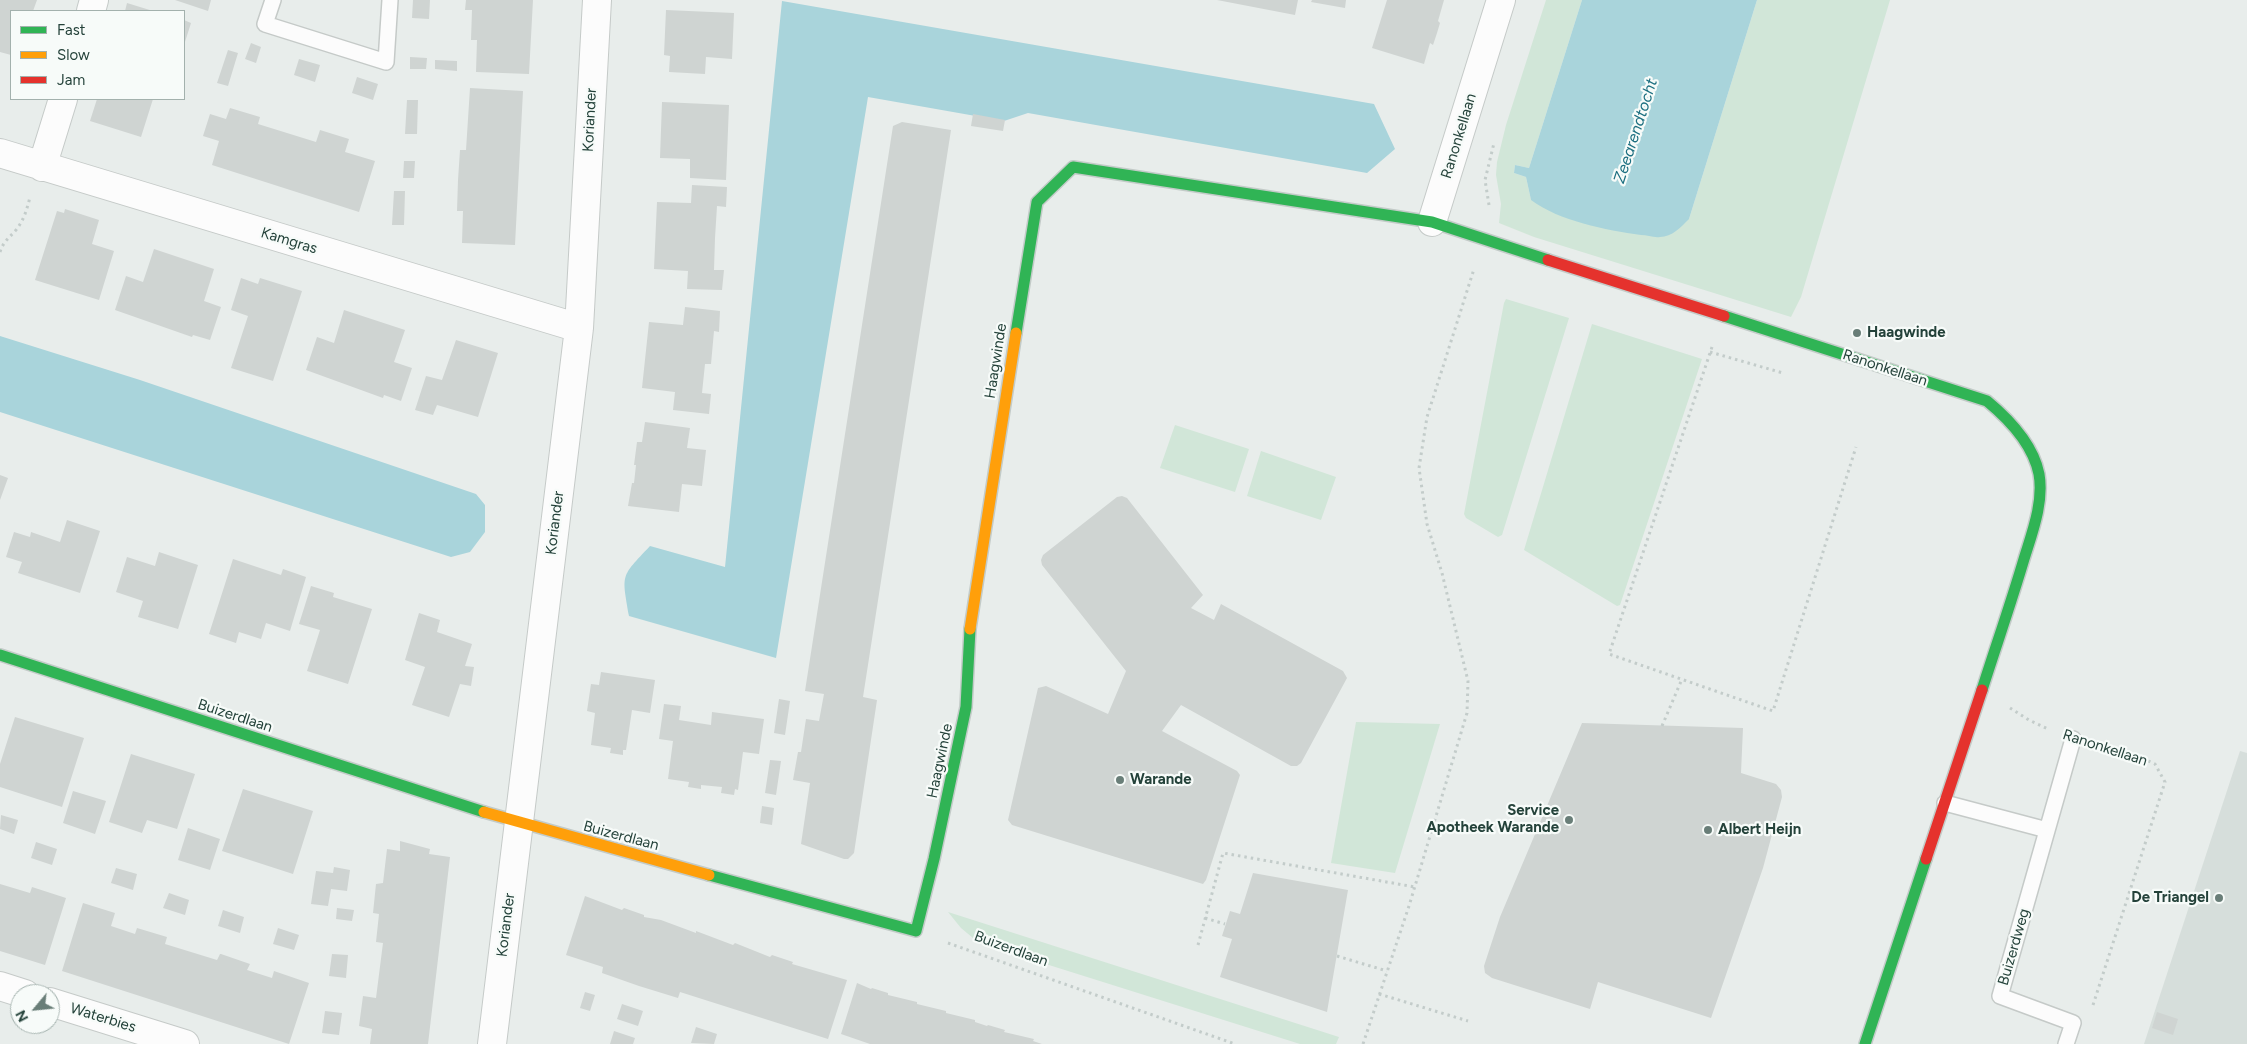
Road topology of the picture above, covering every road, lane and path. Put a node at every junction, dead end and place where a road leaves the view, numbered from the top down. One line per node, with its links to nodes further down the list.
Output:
1 (273, 0): 2 (lane)
2 (390, 0)
3 (597, 0): 13 (street, Koriander)
4 (1501, 0): 9 (street, Ranonkellaan)
5 (63, 100): 8 (street)
6 (1495, 142): 10 (path)
7 (0, 153): 8 (street, Kamgras)
8 (38, 166): 11 (path); 13 (street, Kamgras)
9 (1432, 222): 10 (street, Ranonkellaan); 26 (street, Haagwinde)
10 (1483, 238): 12 (street, Ranonkellaan); 23 (path)
11 (0, 252)
12 (1722, 315): 16 (path); 17 (street, Ranonkellaan)
13 (579, 328): 21 (street, Koriander)
14 (1856, 447): 16 (path)
15 (0, 655): 21 (street, Buizerdlaan)
16 (1682, 679): 18 (path)
17 (1982, 689): 19 (path, Ranonkellaan); 20 (street, Ranonkellaan)
18 (1662, 726)
19 (2073, 740): 22 (lane, Buizerdweg); 32 (path, Ranonkellaan)
20 (1945, 804): 22 (lane); 38 (street, Ranonkellaan)
21 (518, 823): 26 (street, Buizerdlaan); 35 (street, Koriander)
22 (2047, 830): 39 (lane, Buizerdweg)
23 (1415, 887): 24 (path); 29 (path)
24 (1205, 918): 25 (path); 27 (path)
25 (1225, 924)
26 (916, 931): 36 (path, Buizerdlaan)
27 (1198, 945)
28 (1337, 956): 29 (path)
29 (1387, 971): 30 (path)
30 (1380, 994): 33 (path); 37 (path)
31 (60, 1005): 34 (street, Waterbies)
32 (2091, 1010)
33 (1468, 1021)
34 (184, 1044)
35 (492, 1044)
36 (1235, 1044)
37 (1363, 1044)
38 (1865, 1044)
39 (2066, 1044)

